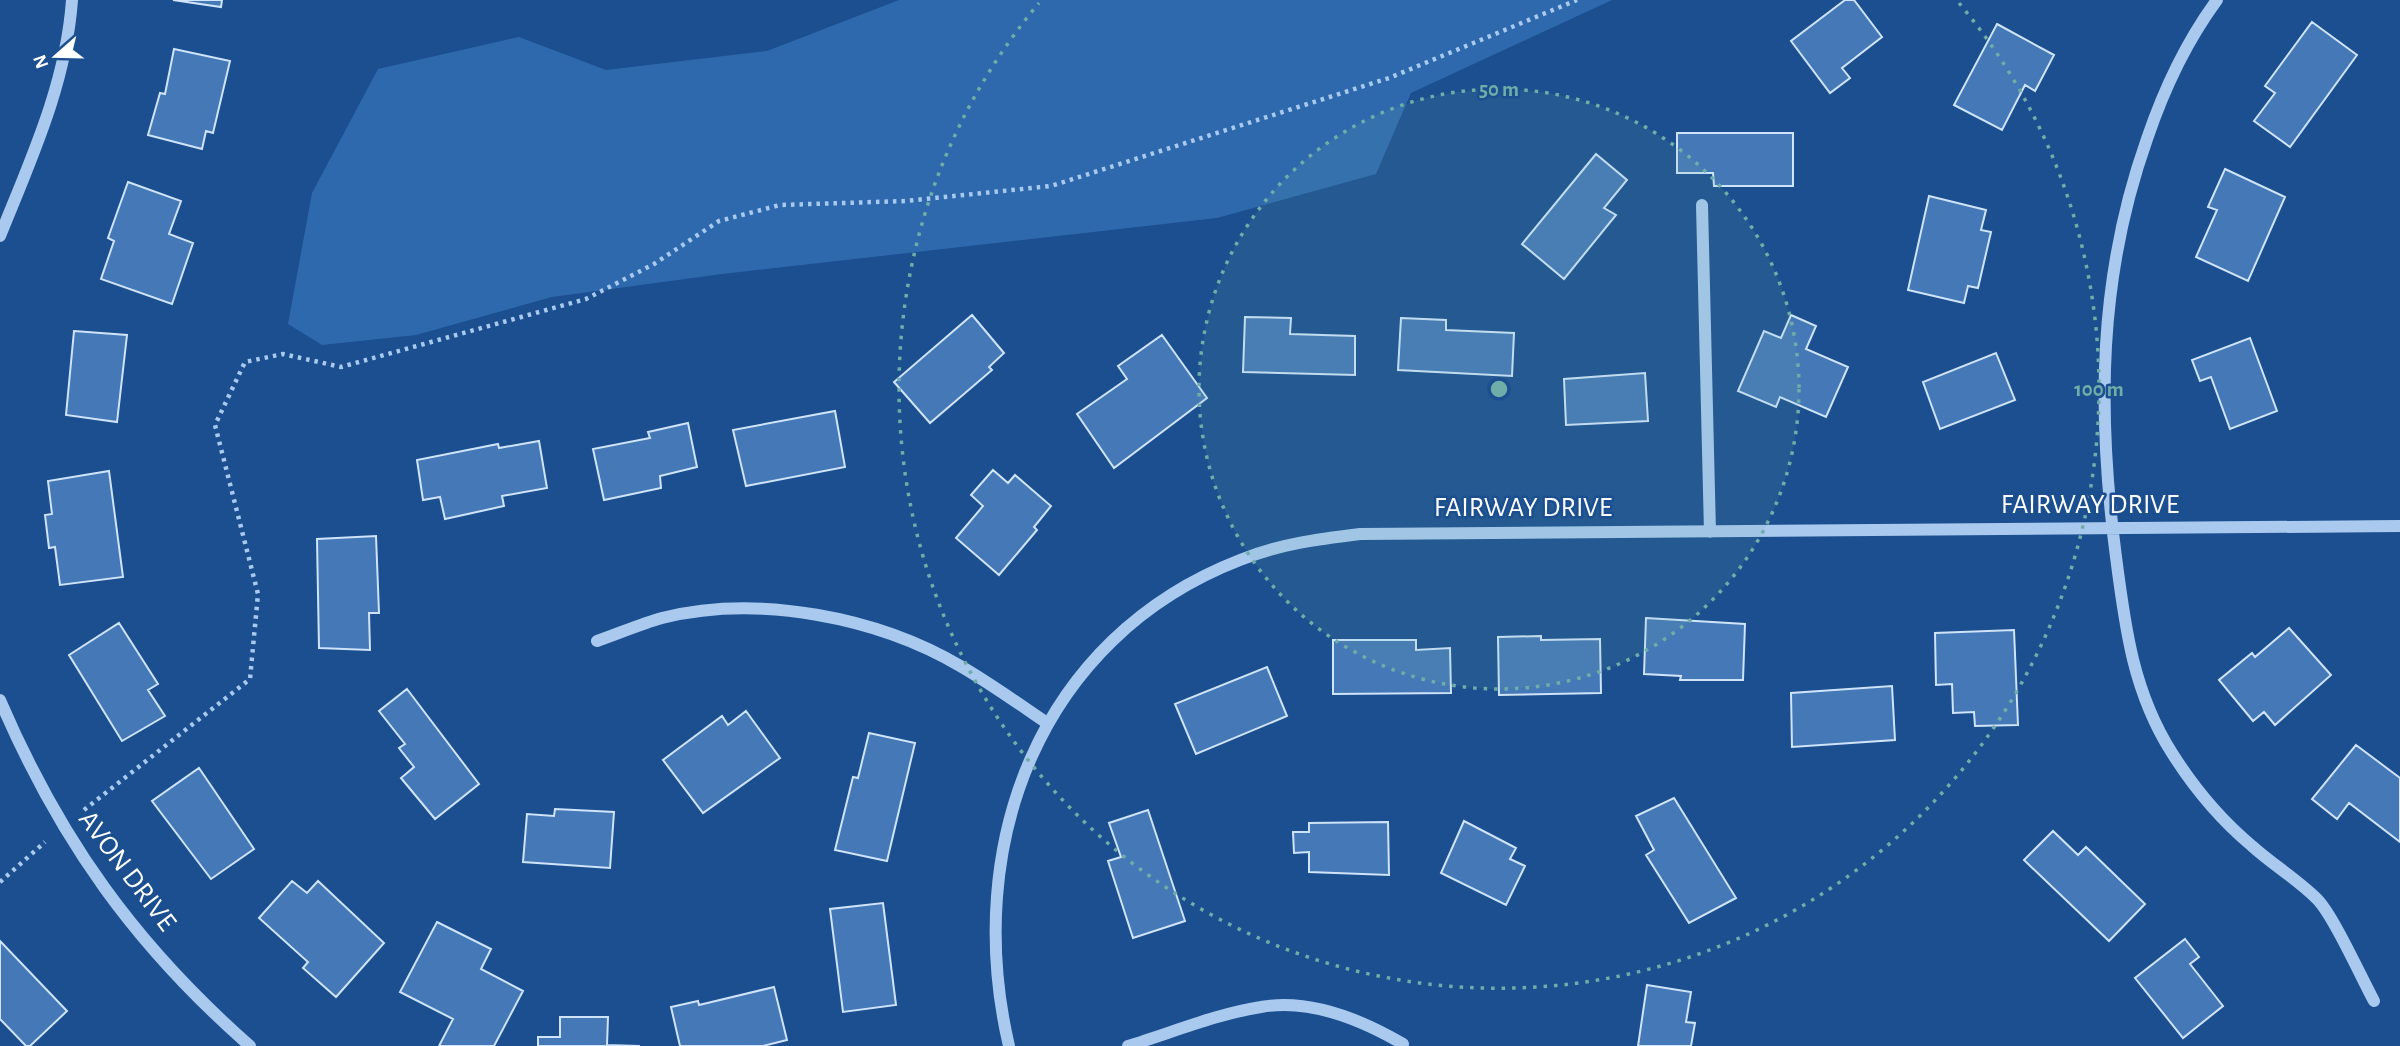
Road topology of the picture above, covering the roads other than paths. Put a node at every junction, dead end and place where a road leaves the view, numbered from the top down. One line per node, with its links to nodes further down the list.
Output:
1 (72, 0): 4 (street)
2 (2217, 0): 6 (street)
3 (1702, 205): 7 (street)
4 (0, 236)
5 (2400, 526): 6 (street, FAIRWAY DRIVE)
6 (2112, 529): 7 (street, FAIRWAY DRIVE); 11 (street)
7 (1710, 531): 10 (street, FAIRWAY DRIVE)
8 (597, 641): 10 (street)
9 (0, 700): 13 (street, AVON DRIVE)
10 (1047, 723): 14 (street, FAIRWAY DRIVE)
11 (2374, 1001)
12 (1403, 1044): 15 (street)
13 (250, 1046)
14 (1009, 1046)
15 (1128, 1046)

